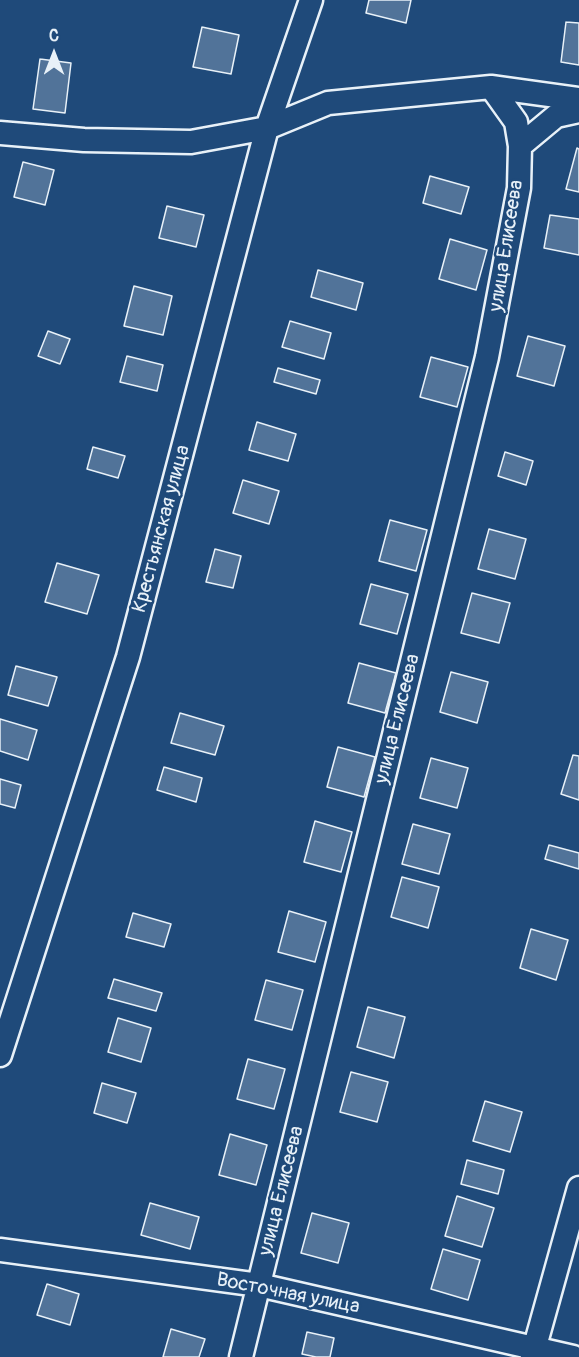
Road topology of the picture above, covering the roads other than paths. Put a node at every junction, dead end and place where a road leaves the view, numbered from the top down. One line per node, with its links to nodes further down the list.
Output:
1 (311, 0): 5 (street, Крестьянская улица)
2 (491, 87): 3 (street); 5 (street); 7 (street, улица Елисеева)
3 (579, 99)
4 (579, 111): 7 (street)
5 (267, 128): 6 (street); 8 (street, Крестьянская улица)
6 (0, 133)
7 (520, 146): 11 (street, улица Елисеева)
8 (0, 1055)
9 (579, 1188): 12 (street)
10 (0, 1250): 11 (street, Восточная улица)
11 (259, 1285): 12 (street, Восточная улица); 13 (street, улица Елисеева)
12 (533, 1352): 14 (street, Восточная улица)
13 (241, 1357)
14 (573, 1357)

